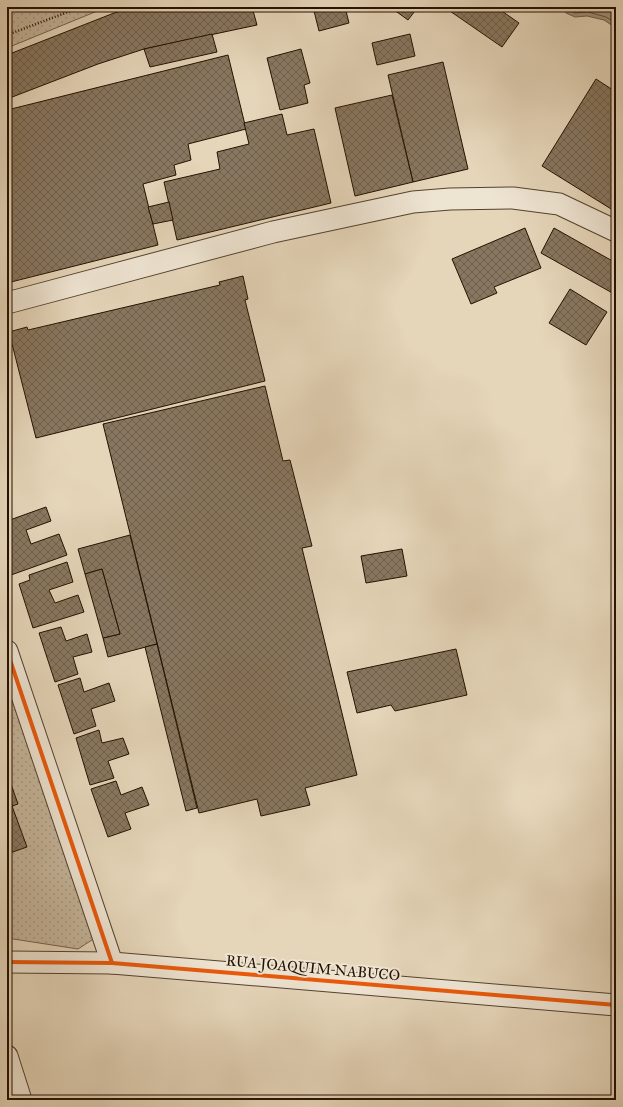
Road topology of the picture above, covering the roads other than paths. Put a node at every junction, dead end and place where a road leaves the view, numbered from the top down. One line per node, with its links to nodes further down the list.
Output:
1 (616, 231): 2 (street)
2 (7, 303)
3 (7, 651): 5 (street)
4 (7, 962): 5 (street, RUA JOAQUIM NABUCO)
5 (112, 964): 6 (street, RUA JOAQUIM NABUCO)
6 (616, 1005)
7 (7, 1056): 8 (street)
8 (21, 1100)

